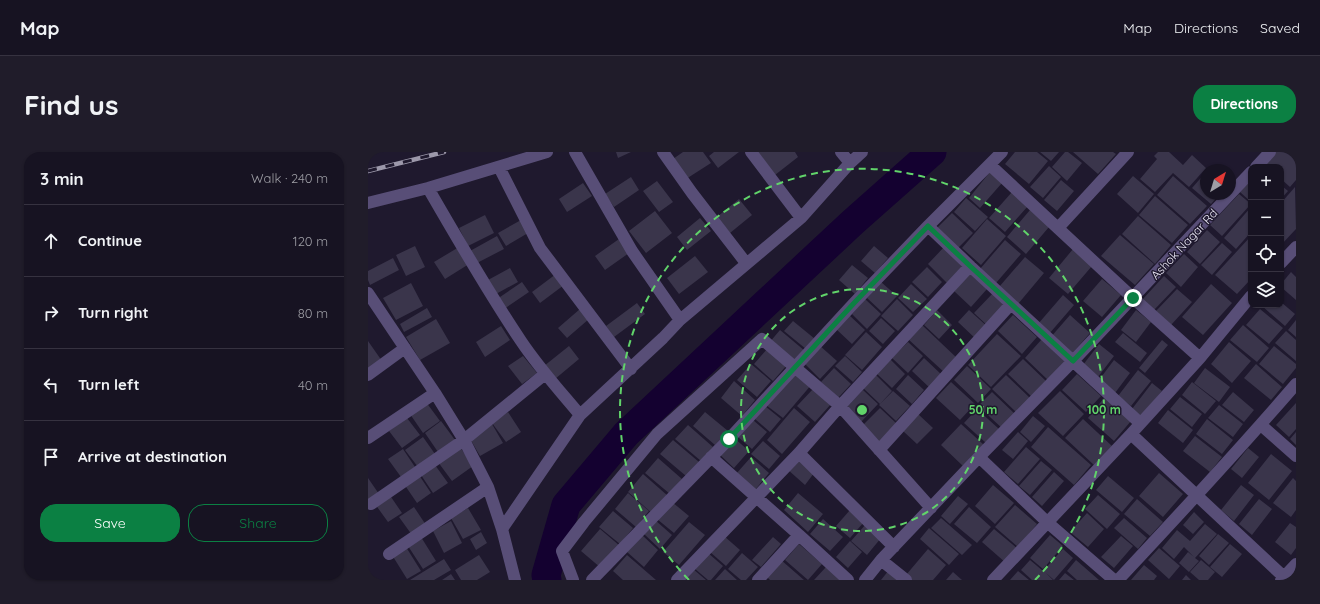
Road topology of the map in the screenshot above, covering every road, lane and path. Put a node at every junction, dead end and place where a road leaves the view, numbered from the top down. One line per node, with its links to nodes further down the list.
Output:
1 (547, 152): 11 (street)
2 (575, 152): 26 (street)
3 (663, 152): 20 (street)
4 (751, 152): 15 (street)
5 (841, 152): 9 (street)
6 (862, 152): 9 (street)
7 (1002, 152): 10 (street)
8 (1128, 152): 17 (street)
9 (850, 163): 15 (street)
10 (990, 165): 16 (street); 17 (street)
11 (499, 167): 13 (street); 31 (street)
12 (1248, 175): 23 (street, Ashok Nagar Rd)
13 (428, 188): 14 (street); 32 (street)
14 (368, 203)
15 (800, 218): 20 (street)
16 (928, 226): 21 (street); 30 (street)
17 (1058, 228): 23 (street)
18 (1296, 246): 19 (street)
19 (1284, 260)
20 (746, 263): 26 (street)
21 (970, 266): 25 (street); 36 (street)
22 (368, 293): 27 (street)
23 (1133, 298): 28 (street); 29 (street, Ashok Nagar Rd)
24 (1248, 300): 28 (street)
25 (1011, 304): 29 (street); 43 (street)
26 (680, 320): 31 (street)
27 (405, 348): 33 (street); 35 (street)
28 (1200, 358): 38 (street)
29 (1073, 361): 38 (street); 47 (street, Ashok Nagar Rd)
30 (795, 367): 36 (street); 46 (street); 62 (street)
31 (631, 369): 37 (street)
32 (545, 374): 37 (street); 42 (street)
33 (368, 375)
34 (1296, 384): 39 (street)
35 (435, 393): 41 (street); 42 (street)
36 (840, 406): 43 (street); 44 (street)
37 (580, 415): 54 (street)
38 (1140, 423): 40 (street)
39 (1261, 425): 45 (street); 49 (street)
40 (1131, 434): 49 (street); 53 (street)
41 (368, 438)
42 (464, 440): 48 (street); 51 (street)
43 (879, 450): 52 (street)
44 (799, 453): 50 (street); 56 (street)
45 (1296, 456)
46 (711, 457): 50 (street); 63 (street)
47 (978, 457): 52 (street, Ashok Nagar Rd); 53 (street)
48 (488, 487): 54 (street); 57 (street)
49 (1197, 495): 60 (street); 71 (street)
50 (756, 497): 55 (street); 64 (street)
51 (371, 504)
52 (931, 508): 56 (street, Ashok Nagar Rd)
53 (1047, 522): 69 (street); 70 (street)
54 (502, 529): 61 (street)
55 (799, 535): 65 (street); 66 (street)
56 (894, 547): 58 (street, Ashok Nagar Rd)
57 (389, 554)
58 (881, 560): 67 (street, Ashok Nagar Rd); 68 (street)
59 (1296, 564): 60 (street)
60 (1283, 578)
61 (515, 580)
62 (573, 580)
63 (592, 580)
64 (678, 580)
65 (758, 580)
66 (848, 580)
67 (865, 580)
68 (906, 580)
69 (993, 580)
70 (1114, 580)
71 (1118, 580)

